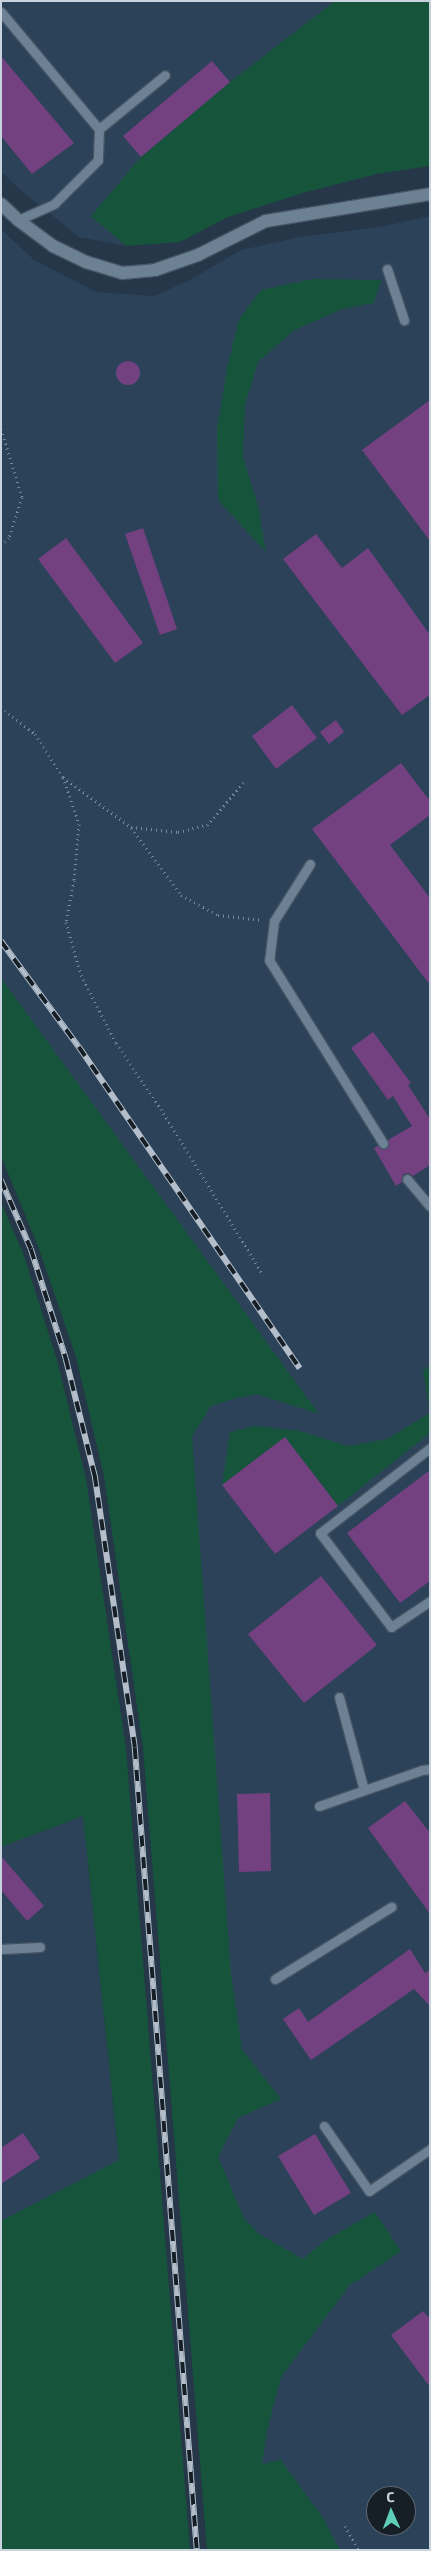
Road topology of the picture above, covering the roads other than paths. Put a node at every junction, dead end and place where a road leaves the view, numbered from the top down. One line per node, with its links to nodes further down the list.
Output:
1 (1, 12): 3 (lane)
2 (165, 75): 3 (lane)
3 (99, 129): 6 (lane)
4 (430, 194): 6 (street)
5 (1, 204): 6 (street)
6 (18, 220)
7 (387, 269): 8 (lane)
8 (404, 320)
9 (310, 864): 10 (lane)
10 (383, 1143)
11 (408, 1179): 12 (lane)
12 (430, 1206)
13 (430, 1448): 14 (lane)
14 (430, 1600)
15 (339, 1697): 17 (lane)
16 (430, 1769): 17 (lane)
17 (364, 1790): 18 (lane)
18 (319, 1806)
19 (391, 1907): 22 (lane)
20 (40, 1947): 21 (lane)
21 (1, 1949)
22 (275, 1979)
23 (324, 2126): 24 (lane)
24 (430, 2149)

